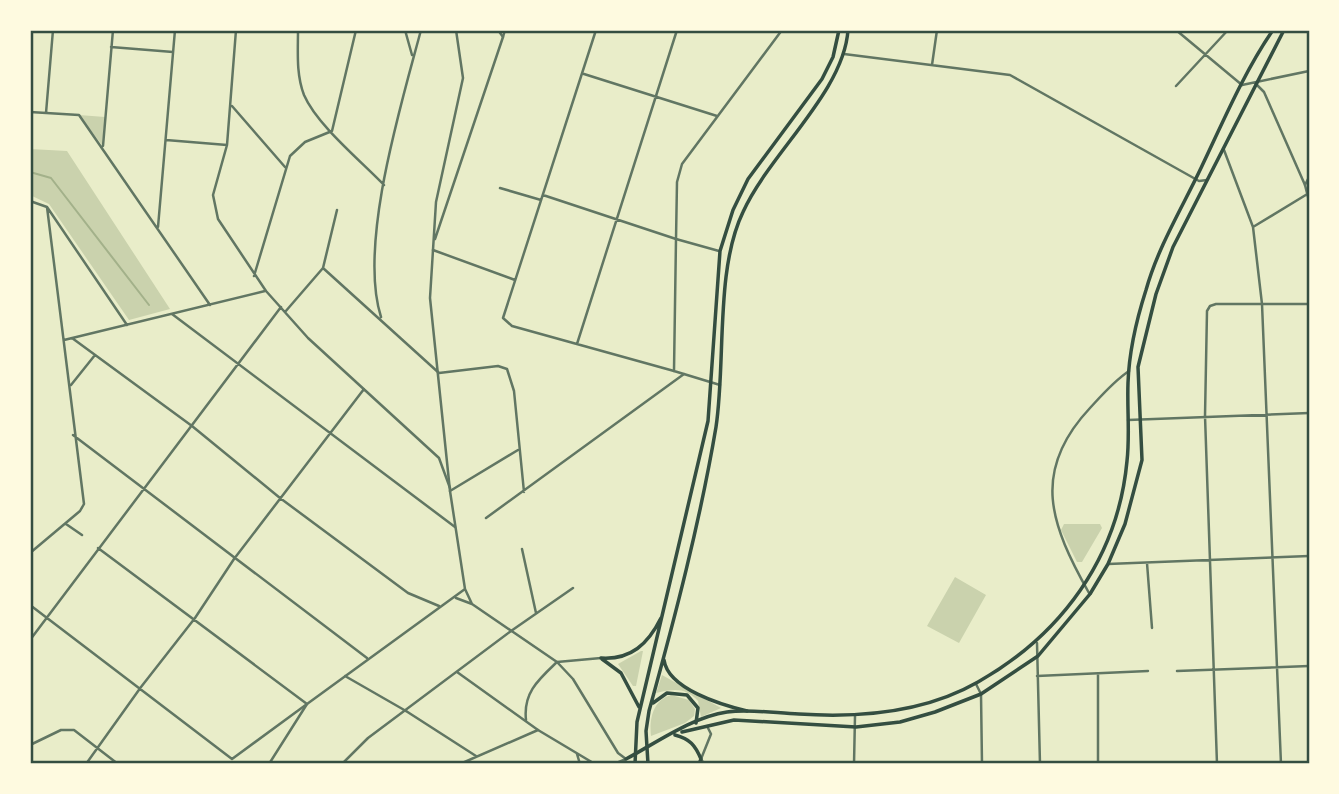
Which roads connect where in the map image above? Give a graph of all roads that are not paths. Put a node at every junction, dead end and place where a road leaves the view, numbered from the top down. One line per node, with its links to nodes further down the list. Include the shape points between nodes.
1 (53, 30): 37 (street)
2 (113, 30): 23 (street)
3 (175, 30): 24 (street)
4 (236, 30): 35 (street)
5 (298, 30): 39 (street, via 303,90)
6 (356, 30): 39 (street)
7 (405, 30): 27 (street)
8 (421, 30): 27 (street)
9 (456, 30): 62 (street, via 463,78 436,202)
10 (498, 30): 22 (street)
11 (505, 30): 22 (street)
12 (596, 30): 30 (street)
13 (677, 30): 34 (street)
14 (782, 30): 38 (street)
15 (838, 30): 64 (main road, via 822,79 748,179)
16 (848, 30): 25 (main road)
17 (937, 30): 28 (street)
18 (1176, 30): 26 (street)
19 (1228, 30): 26 (street)
20 (1273, 30): 32 (main road)
21 (1284, 30): 31 (main road)
22 (503, 37): 62 (street)
23 (111, 47): 24 (street); 42 (street)
24 (173, 51): 40 (street)
25 (844, 54): 28 (street); 87 (main road, via 829,84 741,214 730,252)
26 (1206, 55): 32 (street); 33 (street)
27 (413, 58): 48 (street)
28 (932, 65): 46 (street, via 1010,75)
29 (1309, 71): 31 (street)
30 (584, 74): 34 (street); 52 (street)
31 (1255, 83): 32 (street); 43 (main road); 49 (street, via 1264,92)
32 (1242, 85): 46 (main road)
33 (1176, 86)
34 (657, 98): 38 (street); 58 (street)
35 (232, 105): 41 (street); 44 (street)
36 (30, 113): 37 (street)
37 (46, 113): 42 (street, via 79,115)
38 (717, 116): 61 (street, via 679,172)
39 (331, 131): 44 (street, via 298,147); 48 (street)
40 (166, 140): 41 (street); 59 (street)
41 (228, 145): 66 (street, via 213,195 214,208)
42 (103, 146): 59 (street)
43 (1223, 147): 47 (main road); 60 (street)
44 (285, 167): 66 (street)
45 (1309, 177): 49 (street)
46 (1196, 179): 47 (street); 83 (main road, via 1145,291)
47 (1209, 179): 94 (main road, via 1173,247 1156,293 1138,367)
48 (384, 185): 75 (street, via 373,271 374,296)
49 (1306, 185): 51 (street)
50 (500, 188): 53 (street)
51 (1308, 193): 55 (street); 60 (street)
52 (543, 195): 53 (street); 58 (street)
53 (542, 200): 67 (street)
54 (30, 201): 56 (street)
55 (1309, 201)
56 (47, 207): 76 (street); 78 (street)
57 (337, 210): 65 (street)
58 (617, 220): 61 (street); 79 (street)
59 (158, 227): 71 (street)
60 (1253, 227): 69 (street)
61 (676, 239): 64 (street); 82 (street)
62 (433, 242): 63 (street)
63 (433, 250): 67 (street); 84 (street, via 431,328)
64 (720, 251): 86 (main road)
65 (323, 268): 73 (street); 75 (street)
66 (254, 275): 68 (street)
67 (515, 280): 79 (street, via 503,318 512,326)
68 (266, 291): 71 (street); 72 (street)
69 (1262, 304): 70 (street); 91 (street); 92 (street, via 1210,306)
70 (1309, 304)
71 (211, 305): 74 (street)
72 (281, 307): 73 (street); 81 (street)
73 (285, 312): 89 (street)
74 (172, 314): 76 (street); 81 (street)
75 (382, 320): 84 (street)
76 (127, 325): 77 (street)
77 (72, 338): 78 (street); 80 (street)
78 (64, 340): 88 (street)
79 (577, 344): 82 (street)
80 (95, 355): 88 (street); 95 (street)
81 (238, 364): 95 (street); 96 (street)
82 (674, 371): 85 (street)
83 (1129, 371): 93 (main road); 118 (street, via 1070,429 1052,478 1055,521)
84 (439, 373): 98 (street, via 503,367 514,391); 100 (street)
85 (684, 374): 86 (street); 101 (street)
86 (711, 384): 87 (street); 127 (main road, via 708,421)
87 (720, 385): 137 (main road, via 716,426)
88 (70, 386): 97 (street)
89 (364, 388): 96 (street); 100 (street, via 439,458)
90 (1309, 413): 91 (street)
91 (1267, 414): 92 (street); 113 (street)
92 (1205, 416): 94 (street); 115 (street)
93 (1128, 419): 94 (street); 104 (main road, via 1128,460)
94 (1139, 419): 106 (main road, via 1142,460)
95 (192, 426): 99 (street); 102 (street)
96 (332, 434): 102 (street); 107 (street)
97 (73, 435): 99 (street); 105 (street, via 84,503)
98 (518, 450): 100 (street); 101 (street)
99 (144, 486): 109 (street); 114 (street)
100 (450, 490): 107 (street)
101 (524, 492): 103 (street)
102 (280, 498): 114 (street); 125 (street, via 408,593)
103 (486, 518)
104 (1115, 521): 106 (main road); 118 (main road)
105 (66, 524): 108 (street); 111 (street)
106 (1125, 524): 117 (main road)
107 (456, 527): 120 (street)
108 (82, 536)
109 (98, 548): 128 (street); 129 (street)
110 (522, 549): 126 (street)
111 (30, 553)
112 (1309, 556): 113 (street)
113 (1272, 557): 115 (street); 140 (street)
114 (234, 559): 129 (street); 136 (street)
115 (1208, 560): 116 (street); 141 (street)
116 (1147, 563): 117 (street); 130 (street)
117 (1108, 564): 121 (main road)
118 (1085, 586): 121 (street); 133 (main road)
119 (573, 588): 126 (street)
120 (465, 589): 122 (street); 123 (street)
121 (1090, 594): 134 (main road)
122 (456, 598): 123 (street); 125 (street)
123 (472, 604): 131 (street)
124 (30, 605): 128 (street)
125 (439, 606): 136 (street)
126 (536, 613): 131 (street)
127 (664, 613): 135 (main road, via 643,646 624,656); 152 (main road)
128 (46, 618): 132 (street); 149 (street)
129 (195, 618): 149 (street); 151 (street)
130 (1152, 628)
131 (511, 631): 138 (street); 144 (street)
132 (30, 640)
133 (1037, 643): 134 (street); 148 (main road)
134 (1038, 656): 147 (street); 150 (main road)
135 (600, 658): 138 (street); 152 (main road, via 621,673)
136 (367, 659): 146 (street)
137 (663, 659): 154 (main road); 155 (main road, via 671,678 716,702)
138 (557, 662): 157 (street, via 532,688); 165 (street, via 573,679)
139 (1309, 666): 140 (street)
140 (1276, 667): 141 (street); 185 (street)
141 (1212, 670): 143 (street); 184 (street)
142 (1148, 671): 145 (street)
143 (1177, 671)
144 (457, 672): 153 (street); 157 (street)
145 (1098, 674): 147 (street); 183 (street)
146 (345, 676): 151 (street); 153 (street)
147 (1037, 676): 182 (street)
148 (975, 684): 150 (street); 156 (main road, via 899,710)
149 (141, 687): 151 (street, via 232,759); 164 (street)
150 (981, 694): 160 (main road, via 934,712); 181 (street)
151 (307, 705): 172 (street)
152 (640, 709): 178 (main road)
153 (406, 711): 167 (street); 173 (street)
154 (649, 711): 158 (main road, via 662,695 678,692 696,704); 179 (main road)
155 (747, 711): 156 (main road); 158 (main road, via 726,712)
156 (855, 716): 160 (street)
157 (526, 720): 161 (street)
158 (696, 723): 162 (main road)
159 (706, 725): 160 (main road, via 754,720); 162 (main road); 169 (street, via 710,734)
160 (856, 727): 180 (street)
161 (538, 730): 166 (street); 167 (street)
162 (673, 734): 168 (main road); 169 (main road, via 690,741)
163 (30, 745): 164 (street, via 67,728)
164 (97, 750): 170 (street); 171 (street)
165 (618, 753): 168 (street); 177 (street)
166 (577, 754): 175 (street); 176 (street)
167 (476, 757): 174 (street)
168 (627, 758): 177 (street)
169 (701, 763)
170 (86, 764)
171 (118, 764)
172 (270, 764)
173 (342, 764)
174 (460, 764)
175 (580, 764)
176 (594, 764)
177 (615, 764)
178 (635, 764)
179 (648, 764)
180 (854, 764)
181 (982, 764)
182 (1040, 764)
183 (1098, 764)
184 (1217, 764)
185 (1280, 764)

